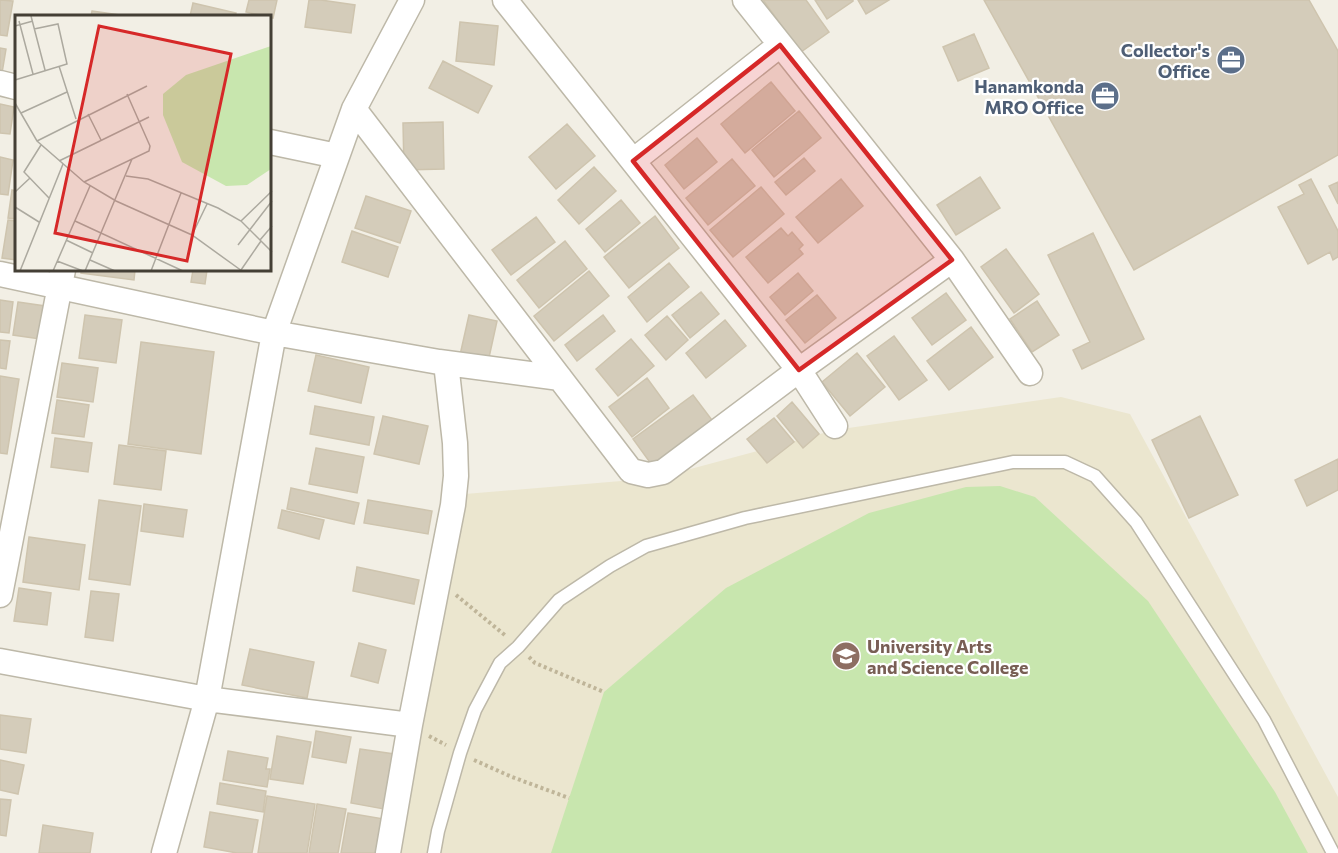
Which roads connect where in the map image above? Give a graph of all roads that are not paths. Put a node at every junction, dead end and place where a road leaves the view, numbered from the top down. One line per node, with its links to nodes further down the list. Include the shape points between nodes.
1 (412, 0): 7 (street)
2 (505, 0): 10 (street)
3 (745, 0): 4 (street)
4 (780, 45): 10 (street); 11 (street)
5 (0, 83): 6 (street)
6 (15, 87)
7 (354, 109): 9 (street); 18 (street)
8 (272, 142): 9 (street)
9 (337, 156): 14 (street)
10 (633, 161): 16 (street)
11 (952, 260): 16 (street); 17 (street)
12 (0, 274): 13 (street)
13 (61, 278): 14 (street); 20 (street)
14 (274, 333): 15 (street); 22 (street)
15 (446, 363): 18 (street); 23 (street, via 456,476)
16 (799, 370): 18 (street, via 663,472 648,475 631,471); 19 (street)
17 (1030, 374)
18 (560, 378)
19 (835, 426)
20 (0, 595)
21 (0, 661): 22 (street)
22 (207, 699): 23 (street); 24 (street)
23 (410, 725): 25 (street)
24 (167, 852)
25 (388, 853)
26 (434, 853): 27 (lane, via 475,710 500,663 559,600 646,546 745,518 1013,462 1065,462 1095,476 1136,522 1264,720)
27 (1333, 853)

